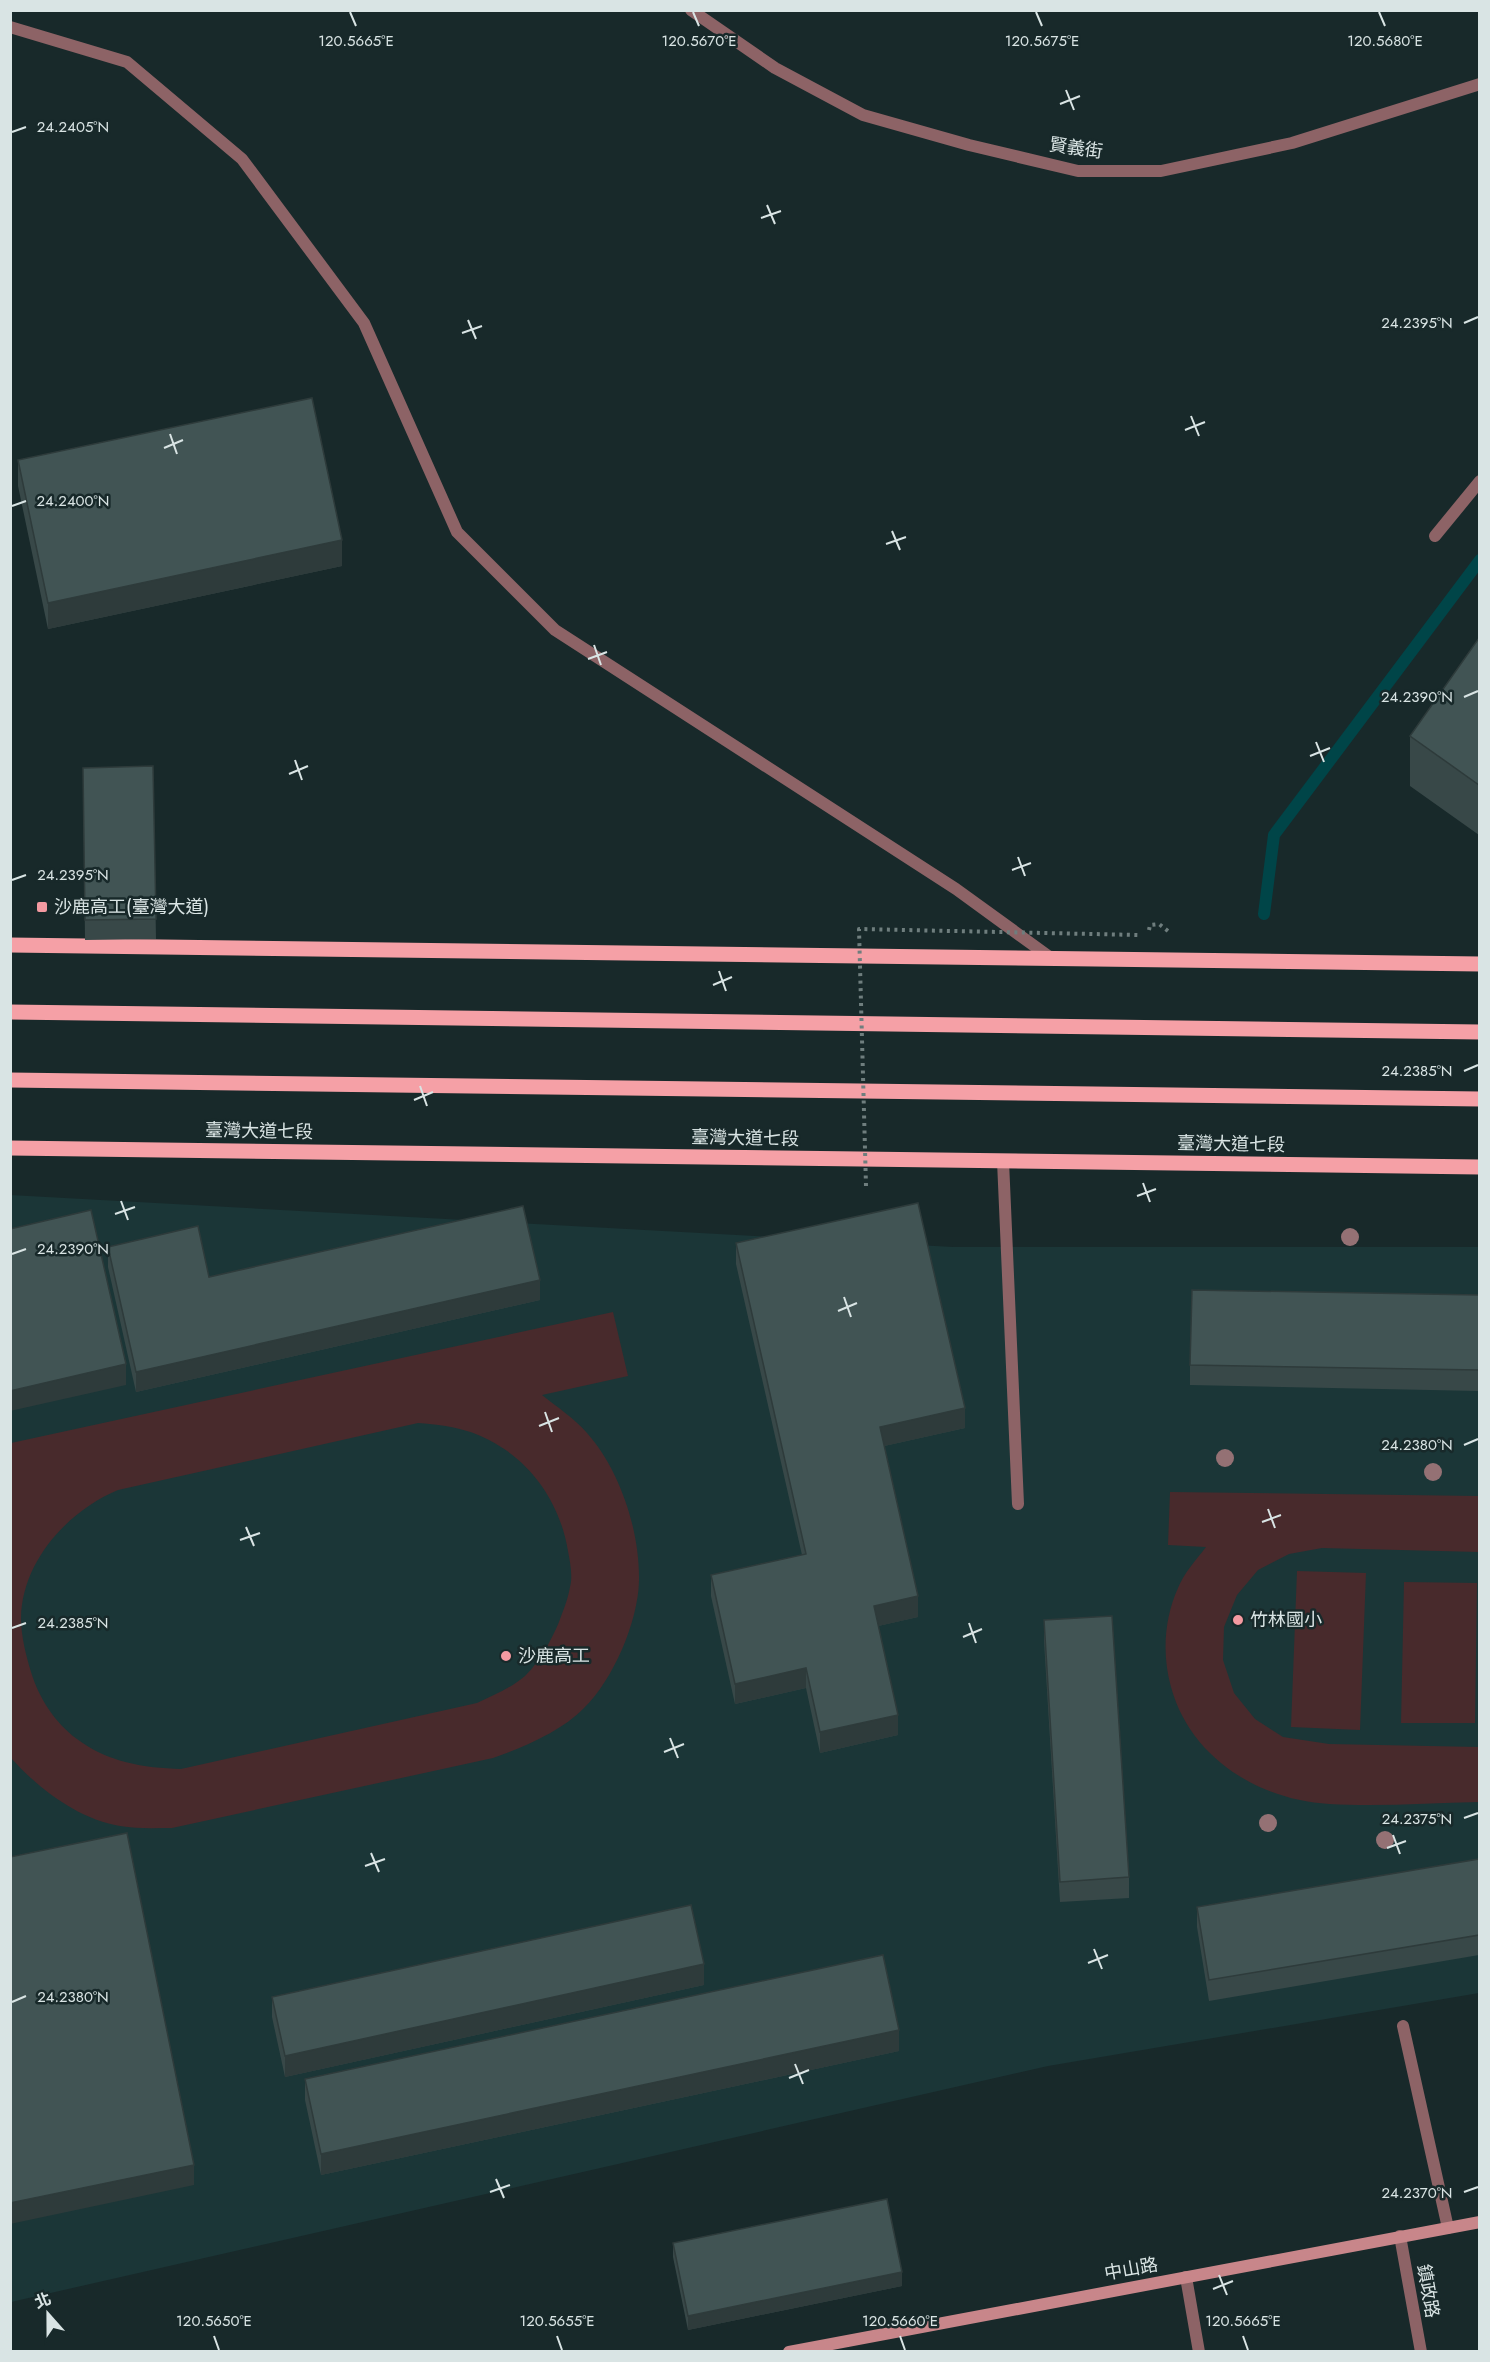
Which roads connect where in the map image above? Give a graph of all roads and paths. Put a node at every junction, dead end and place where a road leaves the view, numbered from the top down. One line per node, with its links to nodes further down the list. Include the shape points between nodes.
1 (691, 10): 3 (street, 賢義街, via 775,68 863,115 969,146 1078,171 1161,171 1281,146)
2 (10, 27): 8 (street, via 127,62 242,159 364,323 457,532 555,630 956,889)
3 (1479, 84)
4 (1479, 481): 5 (street)
5 (1435, 536)
6 (1138, 935): 17 (path, bridge, via 859,929)
7 (10, 945): 8 (main road)
8 (1051, 958): 9 (main road)
9 (1479, 964)
10 (10, 1012): 11 (main road)
11 (1479, 1032)
12 (10, 1080): 13 (main road)
13 (1479, 1099)
14 (10, 1148): 15 (main road, 臺灣大道七段)
15 (1003, 1161): 16 (main road, 臺灣大道七段); 18 (street)
16 (1479, 1167)
17 (866, 1186)
18 (1018, 1504)
19 (1403, 2026): 21 (street)
20 (1479, 2222): 21 (street, 中山路)
21 (1448, 2228): 22 (street, 中山路)
22 (1400, 2236): 23 (street, 中山路); 26 (street, 鎮政路)
23 (1186, 2277): 24 (street, 中山路); 25 (street)
24 (789, 2352)
25 (1199, 2352)
26 (1421, 2352)

